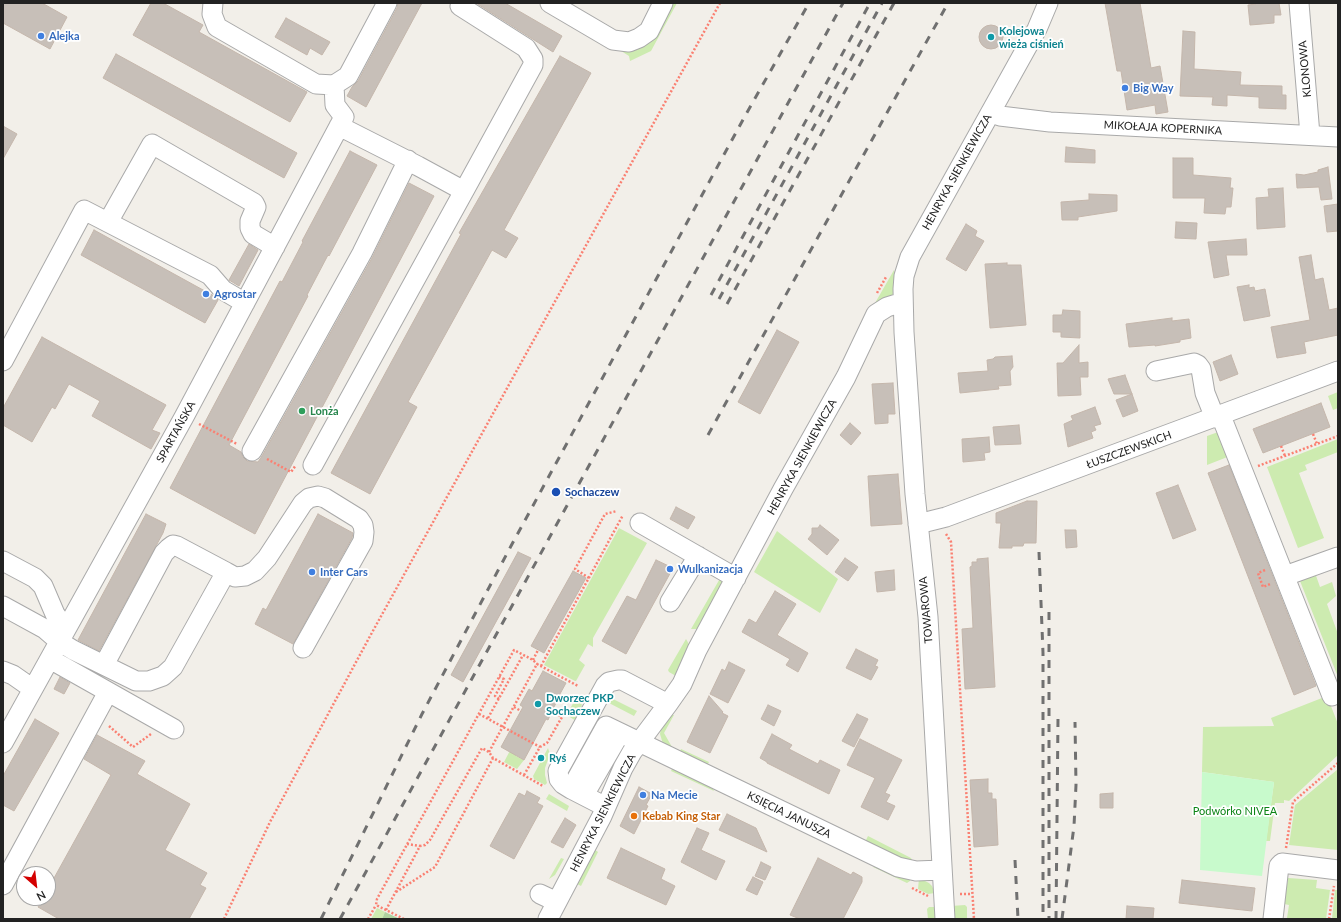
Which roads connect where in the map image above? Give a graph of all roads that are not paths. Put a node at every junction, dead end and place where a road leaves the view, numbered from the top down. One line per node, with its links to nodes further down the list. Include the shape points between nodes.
1 (214, 3): 8 (street, via 212,14 217,27 316,84)
2 (387, 3): 8 (street, via 348,76)
3 (550, 3): 4 (street, via 613,40 629,42 649,31)
4 (663, 3)
5 (1048, 3): 9 (street, HENRYKA SIENKIEWICZA, via 1037,29)
6 (1300, 3): 11 (street, KLONOWA)
7 (460, 6): 14 (street, via 526,48 533,59 533,65)
8 (334, 85): 10 (street, via 335,105)
9 (990, 113): 11 (street, MIKOŁAJA KOPERNIKA, via 1050,122); 17 (street, HENRYKA SIENKIEWICZA, via 910,257 904,276)
10 (342, 122): 13 (street); 16 (street, SPARTAŃSKA)
11 (1310, 135): 12 (street, MIKOŁAJA KOPERNIKA)
12 (1338, 137)
13 (408, 160): 14 (street); 23 (street, via 362,253)
14 (464, 191): 24 (street)
15 (108, 222): 16 (street, via 152,144 254,203 256,207 250,228 253,234); 18 (street, via 210,275 223,290); 19 (street, via 84,210)
16 (275, 247): 18 (street, SPARTAŃSKA)
17 (904, 302): 26 (street, TOWAROWA); 32 (street, HENRYKA SIENKIEWICZA, via 886,307 876,314 846,377)
18 (245, 303): 35 (street, SPARTAŃSKA)
19 (3, 361)
20 (1156, 371): 22 (street, via 1194,363 1198,365 1205,393)
21 (1338, 371): 22 (street, ŁUSZCZEWSKICH)
22 (1218, 417): 26 (street, ŁUSZCZEWSKICH, via 946,517); 31 (street)
23 (252, 451)
24 (313, 465)
25 (640, 523): 27 (street)
26 (918, 524): 51 (street, TOWAROWA, via 928,617)
27 (698, 556): 32 (street); 33 (street)
28 (1338, 556): 31 (street)
29 (3, 561): 35 (street, via 35,578 43,586)
30 (226, 572): 36 (street, via 235,577 245,576 254,571 267,558 303,503 309,498 325,498 359,519 363,524 363,541); 38 (street, via 184,649 173,667 163,676 149,682 136,681); 38 (street, via 177,546 169,548)
31 (1285, 576): 42 (street)
32 (736, 578): 43 (street, HENRYKA SIENKIEWICZA, via 697,650 682,684)
33 (670, 602)
34 (3, 606): 35 (street, via 45,629)
35 (63, 635): 37 (street, SPARTAŃSKA); 38 (street, via 73,650)
36 (303, 648)
37 (50, 659): 40 (street, SPARTAŃSKA); 41 (street)
38 (104, 665)
39 (3, 670): 40 (street)
40 (33, 689): 48 (street, SPARTAŃSKA)
41 (108, 692): 45 (street); 53 (street)
42 (1332, 696)
43 (668, 704): 44 (street, via 628,682 618,680 605,686); 47 (street, HENRYKA SIENKIEWICZA)
44 (588, 716): 46 (street, KSIĘCIA JANUSZA); 49 (street, via 558,771 559,780)
45 (169, 726)
46 (613, 729): 47 (street, KSIĘCIA JANUSZA); 49 (street)
47 (640, 742): 50 (street, HENRYKA SIENKIEWICZA, via 623,768); 51 (street, KSIĘCIA JANUSZA, via 898,867 916,871)
48 (3, 743)
49 (577, 792): 50 (street)
50 (606, 807): 54 (street, HENRYKA SIENKIEWICZA, via 549,898)
51 (942, 870): 55 (street, TOWAROWA)
52 (1337, 870): 56 (street, via 1282,863 1279,866)
53 (3, 885)
54 (548, 919)
55 (945, 919)
56 (1273, 919)

